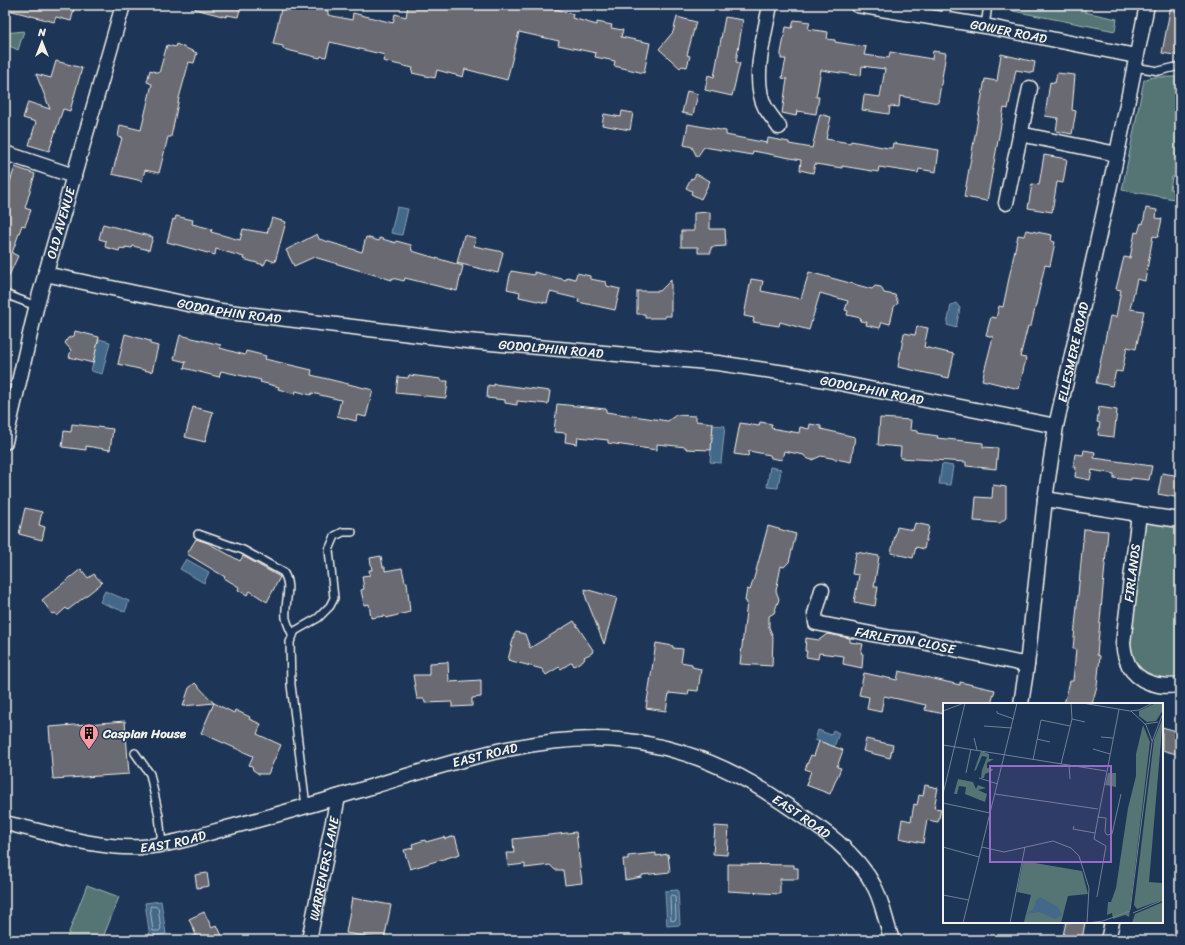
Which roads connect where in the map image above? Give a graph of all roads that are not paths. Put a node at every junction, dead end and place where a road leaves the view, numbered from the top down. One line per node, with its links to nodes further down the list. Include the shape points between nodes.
1 (123, 5): 16 (street, OLD AVENUE)
2 (770, 5): 12 (street, via 760,66 760,90 765,107)
3 (857, 5): 7 (street, GOWER ROAD)
4 (947, 5): 7 (lane)
5 (988, 5): 8 (lane)
6 (1147, 5): 9 (street, ELLESMERE ROAD)
7 (945, 19): 8 (street, GOWER ROAD)
8 (985, 26): 9 (street, GOWER ROAD)
9 (1135, 61): 10 (lane, via 1159,71); 15 (street, ELLESMERE ROAD)
10 (1180, 66)
11 (1030, 88): 13 (street)
12 (779, 127)
13 (1020, 134): 15 (street); 17 (street)
14 (5, 152): 16 (street)
15 (1117, 154): 21 (street, ELLESMERE ROAD)
16 (74, 176): 18 (street, OLD AVENUE)
17 (1006, 203)
18 (45, 274): 20 (street, OLD AVENUE); 21 (street, GODOLPHIN ROAD, via 221,311 468,341 718,362 799,375)
19 (5, 294): 20 (lane)
20 (36, 306): 22 (street, OLD AVENUE)
21 (1056, 426): 23 (street, ELLESMERE ROAD)
22 (5, 442)
23 (1045, 499): 24 (street); 30 (street, ELLESMERE ROAD)
24 (1139, 514): 25 (street); 31 (street, FIRLANDS, via 1123,643 1124,654 1135,675 1146,682 1164,686)
25 (1180, 520)
26 (352, 532): 29 (lane, via 343,532 335,536 329,550 334,598 330,606 318,618 295,631)
27 (198, 534): 29 (lane, via 244,550 283,572 289,587 286,619)
28 (822, 590): 30 (street, FARLETON CLOSE, via 815,614 816,624 914,640)
29 (293, 636): 35 (lane, via 290,642 291,685)
30 (1027, 665): 32 (street, ELLESMERE ROAD)
31 (1180, 684)
32 (1021, 703)
33 (135, 753): 37 (lane, via 150,774)
34 (338, 798): 35 (street, EAST ROAD); 39 (street, WARRENERS LANE); 40 (street, EAST ROAD, via 442,765 535,744 619,740 655,745 719,765 756,785 851,853 875,888)
35 (306, 806): 37 (street, EAST ROAD)
36 (5, 823): 37 (street, EAST ROAD, via 102,845 142,847)
37 (162, 844)
38 (1112, 923): 41 (street)
39 (309, 940)
40 (892, 940)
41 (1108, 940)

